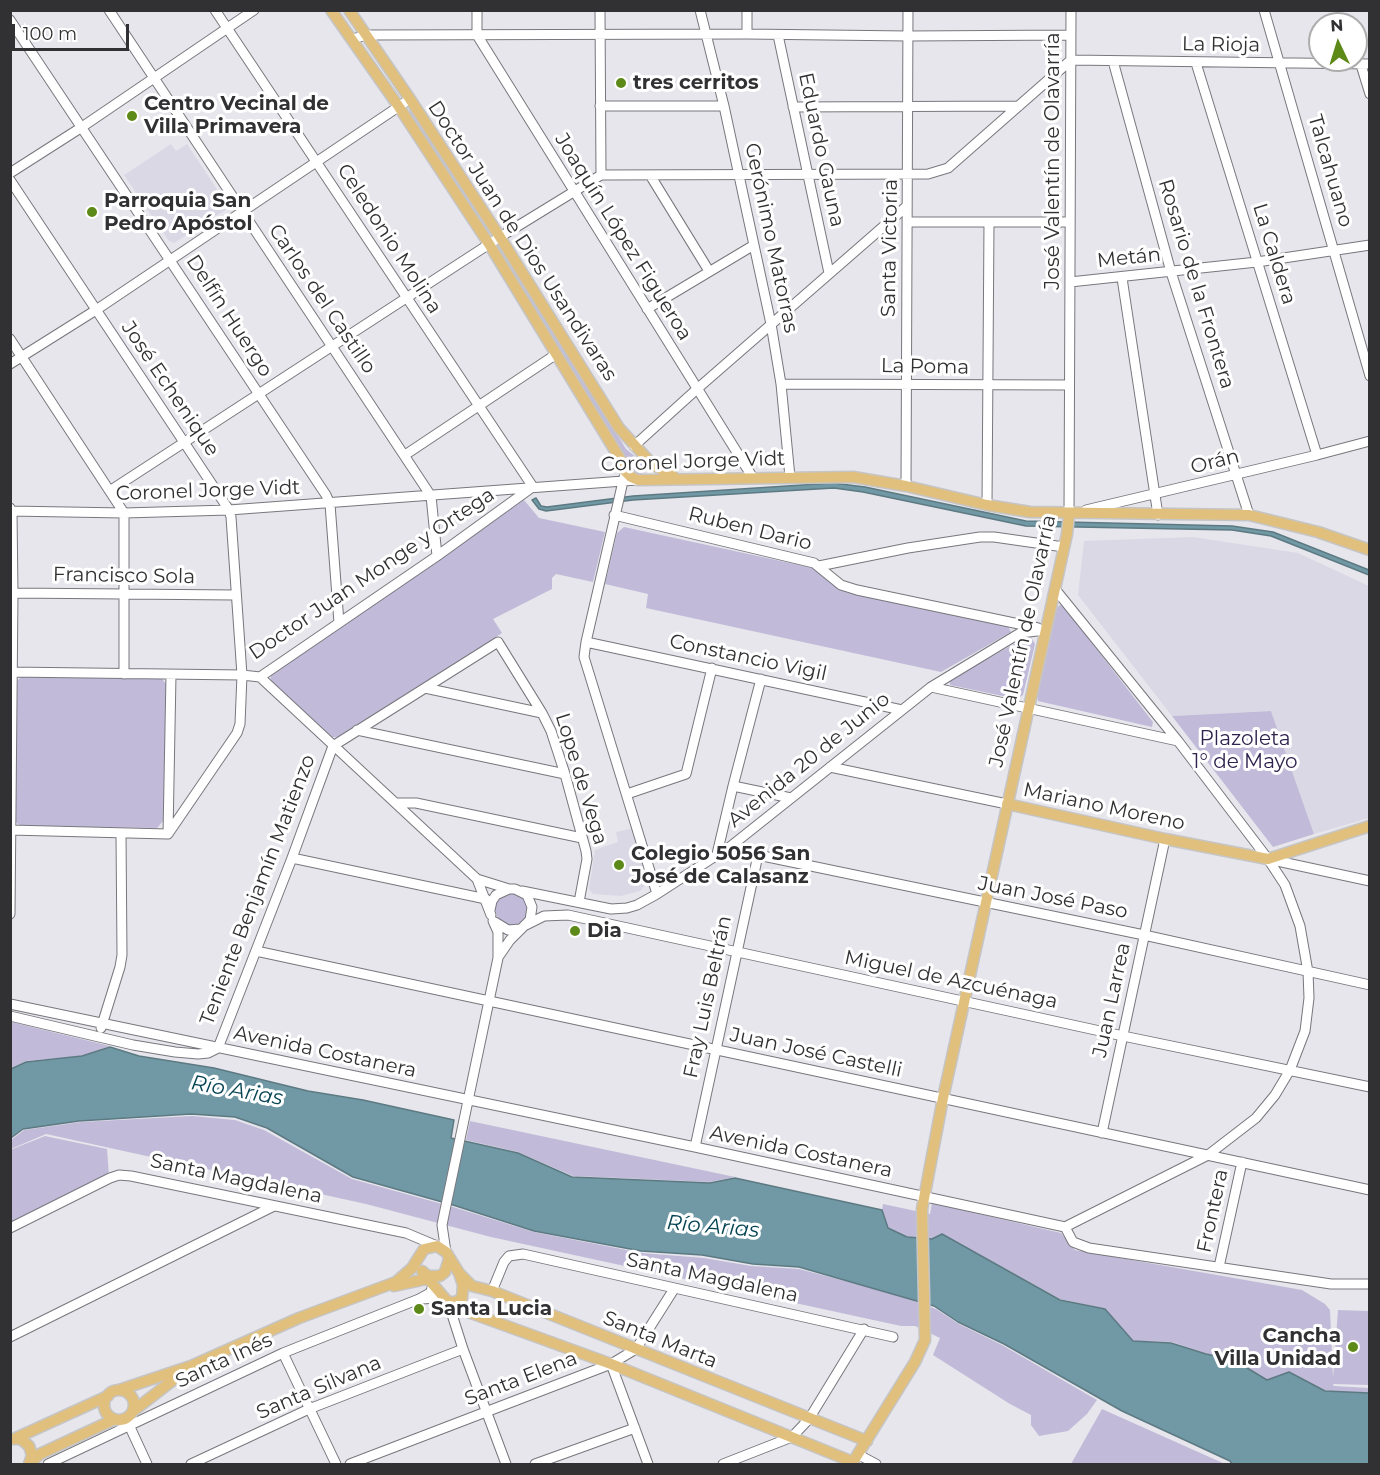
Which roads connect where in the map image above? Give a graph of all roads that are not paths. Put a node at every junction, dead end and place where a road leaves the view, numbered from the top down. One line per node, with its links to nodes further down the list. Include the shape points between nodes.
1 (17, 10): 14 (street)
2 (109, 10): 31 (street, Carlos del Castillo)
3 (215, 10): 15 (street, Celedonio Molina)
4 (254, 10): 15 (street)
5 (331, 10): 24 (main road, Doctor Juan de Dios Usandivaras)
6 (349, 10): 18 (main road, Doctor Juan de Dios Usandivaras)
7 (477, 10): 19 (street)
8 (600, 10): 16 (street)
9 (700, 10): 20 (street, Gerónimo Matorras)
10 (747, 10): 17 (street)
11 (908, 10): 23 (street, Santa Victoria)
12 (1071, 10): 22 (street, José Valentín de Olavarría)
13 (1264, 10): 28 (street, Talcahuano)
14 (10, 18): 40 (street, Delfín Huergo)
15 (226, 28): 31 (street); 41 (street, Celedonio Molina)
16 (600, 34): 19 (street); 20 (street); 34 (street)
17 (747, 34): 20 (street); 21 (street)
18 (367, 35): 19 (street); 24 (street); 33 (main road, Doctor Juan de Dios Usandivaras)
19 (477, 35): 49 (street, Joaquín López Figueroa)
20 (706, 35): 35 (street, Gerónimo Matorras)
21 (778, 35): 23 (street); 38 (street, Eduardo Gauna)
22 (1071, 35): 23 (street); 25 (street, José Valentín de Olavarría)
23 (908, 36): 39 (street, Santa Victoria)
24 (352, 39): 37 (main road, Doctor Juan de Dios Usandivaras)
25 (1071, 60): 26 (street, La Rioja); 36 (street); 54 (street, José Valentín de Olavarría)
26 (1113, 61): 27 (street, La Rioja); 63 (street, Rosario de la Frontera)
27 (1196, 63): 28 (street, La Rioja); 61 (street, La Caldera)
28 (1280, 64): 29 (street, La Rioja); 59 (street, Talcahuano)
29 (1308, 64)
30 (1366, 72): 32 (street)
31 (153, 78): 40 (street); 51 (street, Carlos del Castillo)
32 (1370, 94)
33 (410, 99): 37 (street); 55 (main road, Doctor Juan de Dios Usandivaras)
34 (600, 106): 35 (street); 43 (street)
35 (724, 106): 45 (street, Gerónimo Matorras)
36 (1019, 106): 39 (street); 47 (street, via 948,168)
37 (399, 107): 41 (street); 56 (main road, Doctor Juan de Dios Usandivaras)
38 (794, 107): 39 (street); 46 (street, Eduardo Gauna)
39 (909, 108): 47 (street, Santa Victoria)
40 (82, 127): 42 (street); 60 (street, Delfín Huergo)
41 (316, 161): 51 (street); 67 (street, Celedonio Molina)
42 (10, 173)
43 (601, 175): 44 (street); 49 (street)
44 (650, 175): 45 (street); 62 (street)
45 (738, 175): 46 (street); 57 (street, Gerónimo Matorras)
46 (807, 175): 47 (street); 64 (street, Eduardo Gauna)
47 (909, 176): 50 (street, Santa Victoria)
48 (10, 180): 69 (street, José Echenique)
49 (574, 191): 55 (street); 68 (street, Joaquín López Figueroa)
50 (907, 206): 52 (street, Santa Victoria); 64 (street)
51 (243, 211): 60 (street); 72 (street, Carlos del Castillo)
52 (908, 222): 53 (street); 78 (street, Santa Victoria)
53 (989, 222): 54 (street); 80 (street)
54 (1070, 222): 66 (street, José Valentín de Olavarría)
55 (500, 237): 56 (street); 86 (main road, Doctor Juan de Dios Usandivaras)
56 (489, 244): 67 (street); 73 (main road, Doctor Juan de Dios Usandivaras)
57 (754, 245): 62 (street); 70 (street, Gerónimo Matorras)
58 (1370, 245): 59 (street, Metán)
59 (1334, 250): 61 (street, Metán); 76 (street, Talcahuano)
60 (170, 260): 69 (street); 82 (street, Delfín Huergo)
61 (1257, 262): 63 (street, Metán); 88 (street, La Caldera)
62 (709, 271): 68 (street)
63 (1171, 272): 65 (street, Metán); 91 (street, Rosario de la Frontera)
64 (829, 273): 70 (street)
65 (1122, 278): 66 (street, Metán); 100 (street)
66 (1070, 282): 79 (street, José Valentín de Olavarría)
67 (406, 298): 72 (street); 83 (street, Celedonio Molina)
68 (648, 309): 81 (street, Joaquín López Figueroa)
69 (96, 310): 74 (street); 85 (street, José Echenique)
70 (771, 324): 77 (street, Gerónimo Matorras); 81 (street)
71 (10, 339): 74 (street)
72 (332, 347): 82 (street); 87 (street, Carlos del Castillo)
73 (555, 355): 83 (street); 90 (main road, Doctor Juan de Dios Usandivaras)
74 (22, 357): 75 (street); 99 (street)
75 (10, 364)
76 (1370, 376)
77 (782, 384): 78 (street, La Poma); 92 (street, Gerónimo Matorras)
78 (907, 384): 80 (street, La Poma); 97 (street, Santa Victoria)
79 (1069, 385): 80 (street, La Poma); 110 (street, José Valentín de Olavarría)
80 (988, 386): 103 (street)
81 (697, 389): 86 (street); 94 (street, Joaquín López Figueroa)
82 (258, 394): 85 (street); 102 (street, Delfín Huergo)
83 (478, 406): 87 (street); 98 (street, Celedonio Molina)
84 (1370, 441): 88 (street, Orán)
85 (184, 443): 99 (street); 105 (street, José Echenique)
86 (634, 446): 89 (main road, Doctor Juan de Dios Usandivaras); 90 (main road)
87 (405, 454): 101 (street, Carlos del Castillo)
88 (1317, 456): 91 (street, Orán)
89 (650, 462): 93 (main road, Doctor Juan de Dios Usandivaras); 95 (main road, via 649,474)
90 (623, 466): 95 (main road); 96 (street)
91 (1237, 475): 100 (street, Orán); 108 (street, Rosario de la Frontera)
92 (790, 477): 94 (main road, Coronel Jorge Vidt); 97 (main road, Coronel Jorge Vidt, via 853,477)
93 (677, 478): 94 (main road, Coronel Jorge Vidt); 95 (main road, Coronel Jorge Vidt)
94 (753, 478)
95 (640, 480): 96 (street, Coronel Jorge Vidt)
96 (623, 481): 98 (street, Coronel Jorge Vidt); 109 (street)
97 (906, 486): 103 (main road, Coronel Jorge Vidt)
98 (533, 487): 101 (street, Coronel Jorge Vidt); 113 (street, Doctor Juan Monge y Ortega)
99 (111, 490): 106 (street)
100 (1154, 495): 107 (street); 110 (street, Orán)
101 (431, 496): 102 (street, Coronel Jorge Vidt); 113 (street, Carlos del Castillo)
102 (330, 504): 105 (street, Coronel Jorge Vidt); 119 (street, Delfín Huergo)
103 (987, 505): 110 (main road, Coronel Jorge Vidt)
104 (11, 510): 106 (street, Coronel Jorge Vidt); 116 (street)
105 (229, 510): 106 (street, Coronel Jorge Vidt); 118 (street, José Echenique)
106 (124, 513): 117 (street)
107 (1158, 514): 108 (main road, Coronel Jorge Vidt); 110 (main road, Coronel Jorge Vidt)
108 (1249, 515): 112 (main road, Coronel Jorge Vidt)
109 (614, 516): 114 (street, Ruben Dario); 121 (street)
110 (1069, 517): 111 (main road, José Valentín de Olavarría)
111 (1064, 547): 114 (street, via 980,537); 115 (main road, José Valentín de Olavarría)
112 (1370, 549)
113 (437, 556): 119 (street, Doctor Juan Monge y Ortega)
114 (819, 566): 120 (street, Ruben Dario, via 842,585 857,590)
115 (1055, 589): 120 (main road, José Valentín de Olavarría); 135 (street)
116 (13, 593): 117 (street, Francisco Sola); 123 (street)
117 (124, 594): 118 (street, Francisco Sola); 124 (street)
118 (235, 595): 126 (street, José Echenique)
119 (339, 623): 127 (street, Doctor Juan Monge y Ortega)
120 (1046, 630): 129 (street, Avenida 20 de Junio, via 1020,633); 131 (main road, José Valentín de Olavarría)
121 (586, 642): 122 (street, Constancio Vigil); 140 (street, via 584,657)
122 (712, 668): 128 (street, Constancio Vigil); 140 (street, via 686,774)
123 (11, 672): 124 (street, Doctor Juan Monge y Ortega); 145 (street)
124 (124, 674): 125 (street, Doctor Juan Monge y Ortega)
125 (171, 675): 126 (street, Doctor Juan Monge y Ortega); 147 (street)
126 (242, 675): 127 (street, Doctor Juan Monge y Ortega); 147 (street, José Echenique, via 237,733)
127 (260, 677): 136 (street)
128 (761, 679): 132 (street, Constancio Vigil); 139 (street)
129 (932, 687): 131 (street); 132 (street, Avenida 20 de Junio)
130 (425, 688): 133 (street); 133 (street, Lope de Vega, via 498,642); 134 (street)
131 (1028, 708): 135 (street); 143 (main road, José Valentín de Olavarría)
132 (902, 710): 137 (street, Avenida 20 de Junio)
133 (542, 713): 138 (street, Lope de Vega)
134 (357, 730): 136 (street); 138 (street)
135 (1178, 741): 154 (street)
136 (333, 746): 142 (street); 153 (street, Teniente Benjamín Matienzo)
137 (831, 767): 141 (street, Avenida 20 de Junio); 143 (street, Mariano Moreno)
138 (565, 774): 148 (street, Lope de Vega)
139 (733, 786): 141 (street); 151 (street)
140 (627, 794): 159 (street)
141 (791, 798): 150 (street, Avenida 20 de Junio)
142 (396, 803): 148 (street, via 416,803); 155 (street)
143 (1007, 804): 149 (main road, Mariano Moreno); 162 (main road, José Valentín de Olavarría)
144 (1370, 826): 154 (main road)
145 (11, 830): 146 (street); 163 (street)
146 (121, 834): 147 (street); 176 (street, via 122,956)
147 (168, 834)
148 (582, 838): 161 (street, Lope de Vega, via 587,859)
149 (1165, 839): 154 (main road, Mariano Moreno); 166 (street, Juan Larrea)
150 (731, 846): 151 (street, Avenida 20 de Junio); 152 (street, Juan José Paso)
151 (717, 854): 159 (street, Avenida 20 de Junio)
152 (758, 855): 162 (street, Juan José Paso); 168 (street, Fray Luis Beltrán)
153 (292, 858): 160 (street); 167 (street, Teniente Benjamín Matienzo)
154 (1268, 859): 156 (street, Mariano Moreno); 170 (street, via 1296,910)
155 (477, 879): 157 (street); 160 (street)
156 (1370, 881)
157 (509, 889): 158 (street); 164 (street, via 492,901)
158 (522, 891): 161 (street, Avenida 20 de Junio); 165 (street, via 532,907 530,920)
159 (657, 894): 161 (street, Avenida 20 de Junio, via 619,910)
160 (486, 899): 164 (street)
161 (579, 903)
162 (985, 903): 166 (street, Juan José Paso); 173 (main road, José Valentín de Olavarría)
163 (10, 914)
164 (492, 918): 165 (street, via 508,930); 169 (street, via 498,932)
165 (523, 927): 168 (street, Miguel de Azcuénaga, via 543,916 568,915); 169 (street)
166 (1144, 935): 170 (street, Juan José Paso); 178 (street, Juan Larrea)
167 (256, 951): 172 (street, Juan José Castelli); 179 (street, Teniente Benjamín Matienzo)
168 (736, 951): 173 (street, Miguel de Azcuénaga); 180 (street, Fray Luis Beltrán)
169 (498, 958): 172 (street)
170 (1308, 972): 171 (street, Juan José Paso); 181 (street, via 1305,1031)
171 (1370, 985)
172 (490, 1001): 180 (street, Juan José Castelli); 184 (street)
173 (964, 1001): 178 (street, Miguel de Azcuénaga); 183 (main road, José Valentín de Olavarría)
174 (10, 1004): 176 (street, Avenida Costanera)
175 (10, 1016): 177 (street, Avenida Costanera)
176 (103, 1023): 177 (street); 179 (street, Avenida Costanera)
177 (98, 1036): 179 (street, Avenida Costanera, via 175,1052 198,1054)
178 (1123, 1036): 181 (street, Miguel de Azcuénaga); 185 (street, Juan Larrea)
179 (218, 1048): 184 (street, Avenida Costanera)
180 (714, 1050): 183 (street, Juan José Castelli); 186 (street, Fray Luis Beltrán)
181 (1290, 1070): 182 (street, Miguel de Azcuénaga); 187 (street, via 1256,1118)
182 (1370, 1087)
183 (943, 1098): 185 (street, Juan José Castelli); 190 (main road, José Valentín de Olavarría)
184 (468, 1101): 186 (street, Avenida Costanera); 192 (street)
185 (1102, 1133): 187 (street, Juan José Castelli)
186 (695, 1147): 190 (street, Avenida Costanera)
187 (1208, 1155): 188 (street, Juan José Castelli); 193 (street)
188 (1242, 1162): 189 (street, Juan José Castelli); 197 (street, Frontera)
189 (1370, 1190)
190 (925, 1197): 193 (street, Avenida Costanera); 224 (main road, José Valentín de Olavarría, via 925,1340)
191 (274, 1206): 194 (street, Santa Magdalena, via 119,1175); 195 (street, Santa Magdalena, via 406,1233); 208 (street)
192 (443, 1220): 195 (street); 195 (street, via 435,1237)
193 (1065, 1227): 197 (street, via 1072,1242 1089,1248)
194 (10, 1228)
195 (437, 1250): 196 (main road); 198 (main road, Santa Marta); 199 (main road, via 445,1272)
196 (418, 1260): 199 (main road); 201 (main road, via 405,1275)
197 (1220, 1267): 200 (street, via 1331,1284)
198 (459, 1273): 203 (main road, Santa Marta, via 471,1286); 205 (main road, via 462,1298)
199 (429, 1279): 201 (main road); 204 (street, Santa Inés, via 430,1293); 205 (main road)
200 (1370, 1284)
201 (385, 1288): 214 (main road, via 299,1318)
202 (674, 1289): 203 (street, Santa Magdalena, via 523,1254 509,1256); 207 (street, Santa Magdalena); 210 (street, Santa Elena)
203 (486, 1291): 206 (main road, via 469,1297); 210 (main road, Santa Marta)
204 (419, 1299): 205 (street, Santa Inés); 212 (street, Santa Inés)
205 (447, 1302): 206 (main road, Santa Marta); 211 (street)
206 (468, 1312): 213 (main road, Santa Marta)
207 (864, 1329): 209 (street, Santa Magdalena); 220 (street)
208 (10, 1337)
209 (893, 1337)
210 (636, 1349): 213 (street, Santa Elena); 220 (main road, Santa Marta)
211 (463, 1350): 217 (street, Santa Silvana); 218 (street)
212 (283, 1353): 217 (street); 219 (street, Santa Inés)
213 (611, 1365): 218 (street, Santa Elena); 221 (street); 222 (main road, Santa Marta)
214 (190, 1366): 215 (main road); 219 (main road)
215 (119, 1390): 216 (main road); 219 (main road, via 132,1397 134,1407)
216 (108, 1396): 219 (main road, via 107,1414); 223 (main road)
217 (309, 1409): 229 (street, Santa Silvana); 230 (street)
218 (486, 1412): 231 (street, Santa Elena); 232 (street)
219 (125, 1419): 226 (main road, via 40,1454); 227 (street, Santa Inés); 228 (street)
220 (809, 1419): 222 (street); 224 (main road, Santa Marta)
221 (635, 1428): 233 (street); 234 (street)
222 (792, 1437): 225 (main road, Santa Marta); 235 (street)
223 (13, 1439): 226 (main road, via 26,1442 32,1455)
224 (867, 1441): 225 (main road, José Valentín de Olavarría)
225 (854, 1460): 236 (street, Santa Marta)
226 (29, 1464)
227 (48, 1464)
228 (147, 1464)
229 (191, 1464)
230 (336, 1464)
231 (350, 1464)
232 (506, 1464)
233 (535, 1464)
234 (648, 1464)
235 (723, 1464)
236 (876, 1464)

